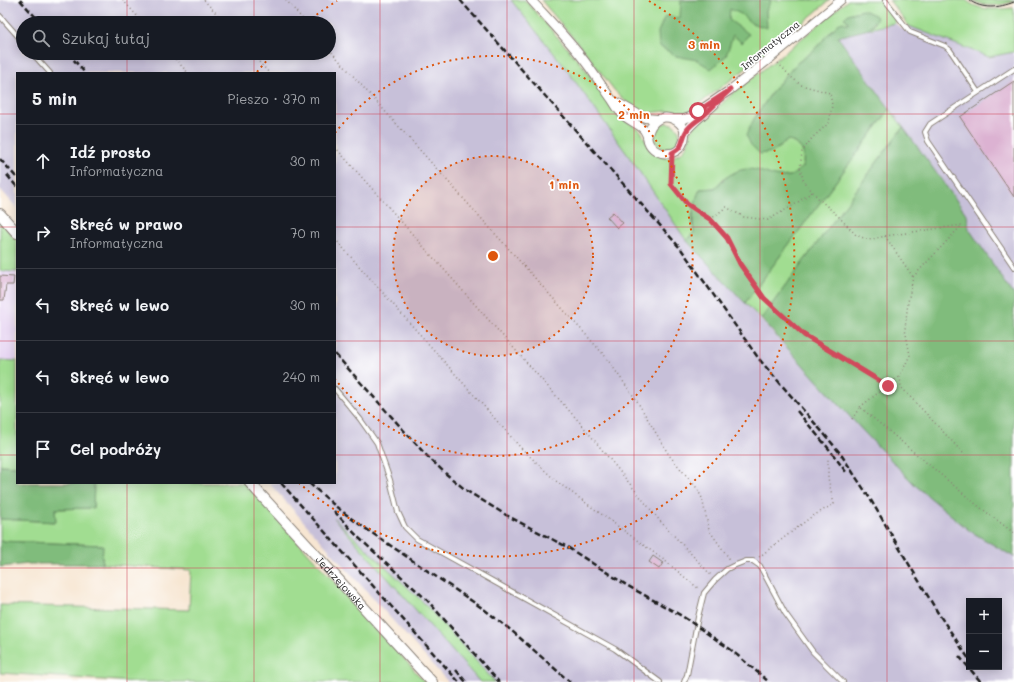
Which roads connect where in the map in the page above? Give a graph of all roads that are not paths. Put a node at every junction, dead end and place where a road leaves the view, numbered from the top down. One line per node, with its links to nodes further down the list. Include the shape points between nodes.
1 (531, 0): 11 (street, Informatyczna, via 577,52)
2 (841, 0): 9 (street, Informatyczna)
3 (885, 0): 10 (lane, via 910,32 950,50)
4 (0, 16): 5 (lane)
5 (16, 34)
6 (38, 60): 8 (lane)
7 (1014, 69): 10 (lane)
8 (49, 72)
9 (730, 90): 12 (street, Informatyczna, via 690,117); 14 (street, Informatyczna)
10 (978, 92): 18 (lane, via 930,124 925,132 928,141)
11 (611, 98): 13 (street, Informatyczna, via 645,118); 15 (street, Informatyczna, via 622,114)
12 (675, 119): 13 (street, Informatyczna, via 663,117); 14 (street)
13 (657, 120): 15 (street, via 649,128)
14 (684, 134): 15 (street, Informatyczna, via 681,146 666,154 654,150 648,141)
15 (648, 135)
16 (0, 214): 17 (street)
17 (16, 232)
18 (1014, 267)
19 (336, 390): 22 (lane, via 376,443 384,461 398,512 405,528 417,539 615,649)
20 (251, 484): 21 (street, Jędrzejowska)
21 (432, 682)
22 (660, 682)
23 (684, 682): 24 (lane, via 704,593 727,569 746,561 753,561 760,566 785,613 813,652)
24 (842, 682)

